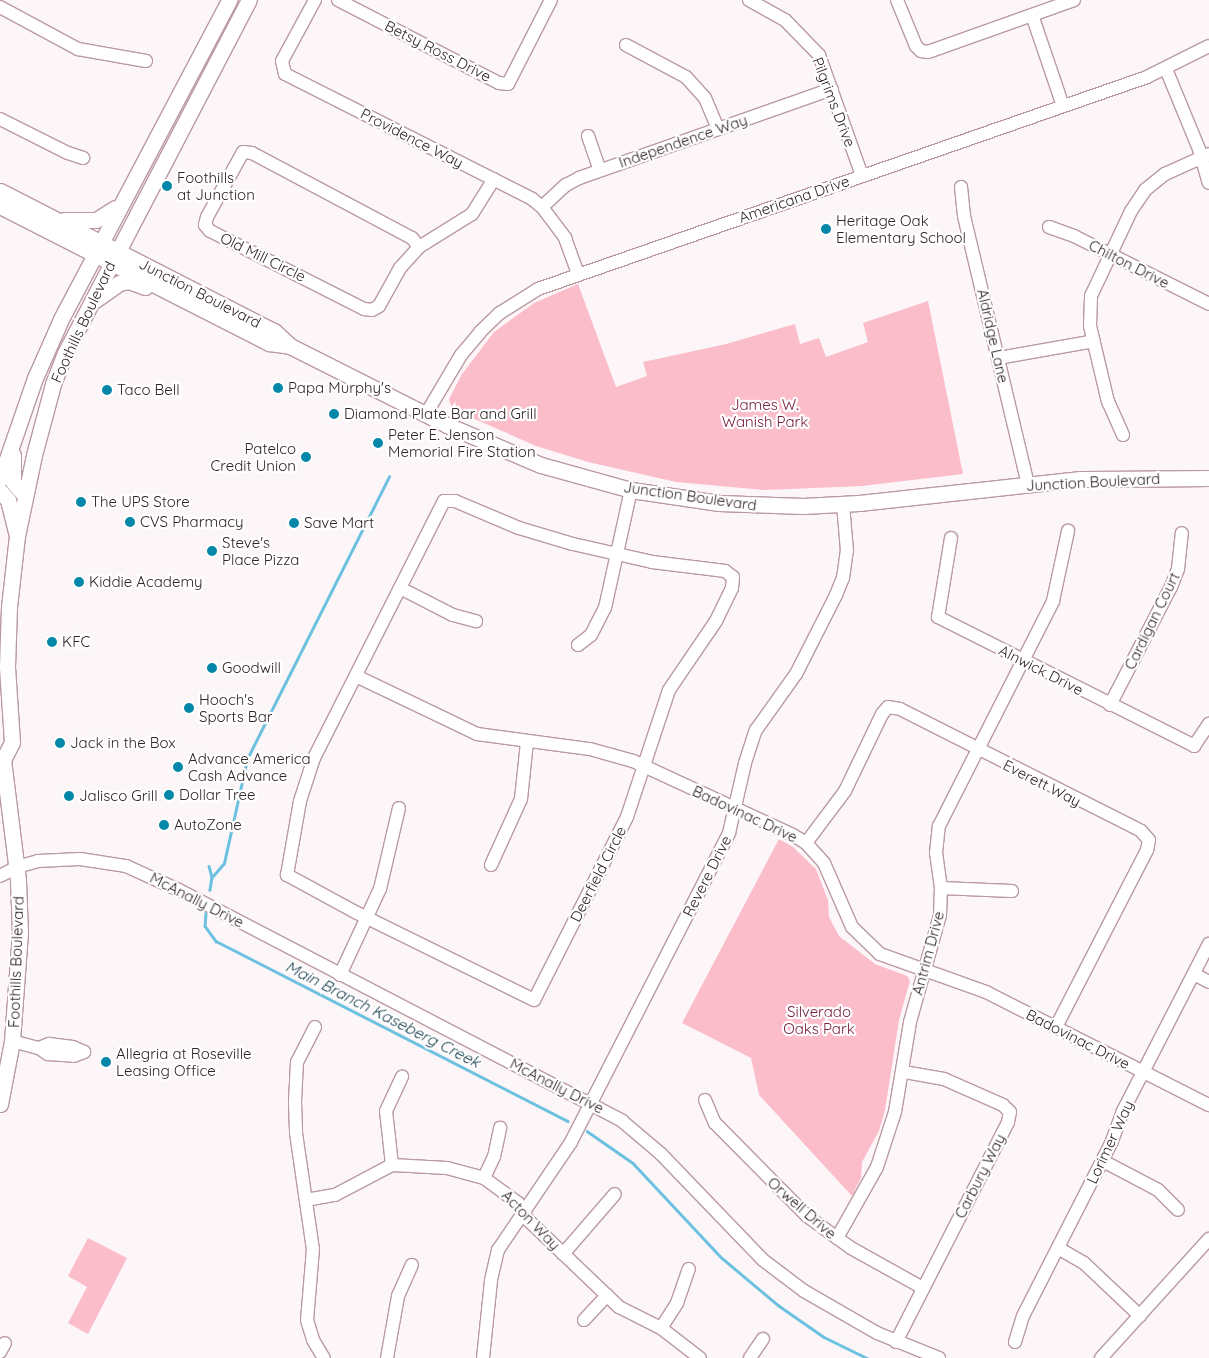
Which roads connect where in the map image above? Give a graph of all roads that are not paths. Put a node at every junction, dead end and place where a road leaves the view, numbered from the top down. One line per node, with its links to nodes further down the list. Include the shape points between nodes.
1 (229, 0): 30 (main road, Foothills Boulevard)
2 (249, 0): 37 (main road, Foothills Boulevard)
3 (315, 0): 25 (street, Providence Way, via 282,61 285,74)
4 (338, 0): 9 (street, Betsy Ross Drive, via 508,84)
5 (536, 0): 9 (street)
6 (749, 0): 16 (street, Pilgrims Drive, via 797,30 818,56)
7 (897, 0): 11 (street, via 921,51 928,52)
8 (1074, 0): 11 (street)
9 (549, 3)
10 (0, 7): 14 (street, via 78,49)
11 (1032, 15): 17 (street)
12 (626, 45): 19 (street, via 686,77 705,98)
13 (1209, 46): 15 (street, Americana Drive)
14 (146, 61)
15 (1166, 70): 17 (street, Americana Drive); 21 (street)
16 (832, 90): 19 (street, Independence Way); 24 (street, Pilgrims Drive)
17 (1063, 106): 24 (street, Americana Drive)
18 (0, 119): 22 (street)
19 (718, 129): 23 (street, Independence Way)
20 (588, 136): 23 (street)
21 (1205, 156): 26 (street); 36 (street, via 1165,174 1145,190)
22 (83, 158)
23 (600, 170): 31 (street, Independence Way, via 566,185)
24 (862, 176): 38 (street, Americana Drive)
25 (494, 180): 31 (street, Providence Way); 35 (street, Old Mill Circle, via 472,214)
26 (1209, 183)
27 (961, 187): 44 (street, Aldridge Lane, via 964,216)
28 (0, 192): 32 (main road, Junction Boulevard)
29 (0, 206): 34 (main road, Junction Boulevard)
30 (118, 206): 32 (main road, via 96,220); 34 (main road, Foothills Boulevard)
31 (542, 207): 38 (street, Providence Way, via 565,238)
32 (54, 219): 34 (main road, Junction Boulevard)
33 (1048, 227): 36 (street, Chilton Drive)
34 (97, 247): 37 (main road, Junction Boulevard); 47 (main road, Foothills Boulevard, via 43,359)
35 (419, 247): 35 (street, Old Mill Circle, via 400,268 379,306 372,310 210,231 205,225 236,158 243,152 252,153 395,226)
36 (1109, 254): 40 (street, Chilton Drive); 42 (street, via 1091,296 1089,311)
37 (115, 256): 39 (main road, Foothills Boulevard); 41 (main road, Junction Boulevard); 43 (main road, Junction Boulevard, via 274,331)
38 (578, 274): 45 (street, Americana Drive, via 520,299 490,322 461,355)
39 (90, 304): 41 (main road, via 119,282 130,281); 53 (main road, Foothills Boulevard, via 53,384)
40 (1209, 304)
41 (203, 309): 43 (main road, Junction Boulevard, via 269,343)
42 (1094, 341): 44 (street); 46 (street, via 1112,414)
43 (290, 346): 45 (main road, Junction Boulevard)
44 (998, 358): 50 (street, Aldridge Lane)
45 (426, 414): 51 (main road, Junction Boulevard, via 541,465)
46 (1123, 435)
47 (13, 444): 49 (main road, Foothills Boulevard); 53 (main road, via 13,482)
48 (1209, 478): 50 (main road, Junction Boulevard, via 1081,479)
49 (0, 479)
50 (1028, 484): 54 (main road, Junction Boulevard)
51 (631, 490): 54 (main road, Junction Boulevard, via 719,503 766,506); 59 (street)
52 (0, 491): 57 (main road, via 8,500)
53 (26, 496): 57 (main road, Foothills Boulevard)
54 (843, 504): 73 (street, Revere Drive, via 846,551 842,578 796,674 756,730 745,763)
55 (1068, 531): 63 (street, Antrim Drive, via 1053,601)
56 (1182, 533): 65 (street, Cardigan Court, via 1178,569 1171,587)
57 (17, 536): 66 (main road, Foothills Boulevard, via 8,622)
58 (951, 538): 63 (street, Alnwick Drive, via 938,618)
59 (617, 555): 60 (street, Deerfield Circle, via 528,531 455,501 444,501); 62 (street, via 600,622); 71 (street, Deerfield Circle, via 725,571 733,577 732,588 716,621 669,690)
60 (400, 588): 61 (street, via 453,615); 64 (street, Deerfield Circle)
61 (476, 620)
62 (578, 645)
63 (1022, 661): 65 (street, Alnwick Drive); 69 (street, Antrim Drive)
64 (356, 676): 68 (street, Badovinac Drive, via 458,727 497,739); 81 (street, Deerfield Circle, via 306,779 287,875)
65 (1110, 705): 67 (street, Alnwick Drive, via 1194,746)
66 (5, 709): 70 (main road, Foothills Boulevard, via 12,742)
67 (1209, 724)
68 (528, 742): 71 (street, Badovinac Drive, via 590,749); 76 (street, via 521,799)
69 (976, 750): 74 (street, Everett Way, via 900,709 888,707 845,792); 79 (street, Antrim Drive, via 939,826 936,853); 87 (street, Everett Way, via 1141,832 1149,840)
70 (2, 759): 77 (main road, Foothills Boulevard)
71 (643, 766): 73 (street, Badovinac Drive); 81 (street, Deerfield Circle, via 627,817 534,1000)
72 (398, 808): 81 (street, via 380,889)
73 (737, 808): 74 (street, Badovinac Drive); 95 (street, Revere Drive, via 729,833)
74 (806, 843): 83 (street, Badovinac Drive, via 831,875 844,912 859,936 880,954)
75 (0, 865): 77 (street, McAnally Drive)
76 (491, 865)
77 (16, 867): 78 (street, McAnally Drive); 85 (street, McAnally Drive, via 44,860 80,858 126,866 152,876); 89 (main road, Foothills Boulevard, via 20,933)
78 (0, 876)
79 (941, 888): 80 (street); 83 (street, Antrim Drive, via 940,914)
80 (1012, 891)
81 (369, 919): 85 (street)
82 (1209, 944): 84 (street, Lorimer Way)
83 (924, 970): 87 (street, Badovinac Drive, via 970,985); 91 (street, Antrim Drive, via 910,1022)
84 (1194, 974): 86 (street); 92 (street, Lorimer Way)
85 (340, 975): 95 (street, McAnally Drive)
86 (1209, 982)
87 (1056, 1027): 92 (street, Badovinac Drive)
88 (315, 1028): 103 (street, via 297,1062 296,1133)
89 (12, 1041): 90 (street, via 39,1048 49,1044 65,1046); 96 (main road, Foothills Boulevard)
90 (84, 1052)
91 (904, 1072): 106 (street, Antrim Drive, via 895,1112 876,1167); 112 (street, Carbury Way, via 944,1079 1003,1105 1010,1112 1008,1122)
92 (1143, 1072): 97 (street, Badovinac Drive); 99 (street, Lorimer Way)
93 (402, 1077): 100 (street, via 386,1110)
94 (705, 1100): 106 (street, Orwell Drive, via 715,1123 767,1179)
95 (590, 1103): 105 (street, Revere Drive, via 564,1153); 118 (street, McAnally Drive, via 641,1134 763,1260 844,1316)
96 (0, 1104)
97 (1209, 1105)
98 (500, 1128): 101 (street, via 494,1157)
99 (1103, 1161): 104 (street, via 1158,1190); 108 (street, Lorimer Way)
100 (392, 1165): 101 (street, Acton Way, via 447,1168); 103 (street, via 335,1195)
101 (484, 1178): 105 (street, Acton Way, via 518,1204)
102 (615, 1194): 109 (street)
103 (306, 1200): 120 (street, via 313,1249 307,1320 313,1340)
104 (1178, 1210)
105 (523, 1212): 109 (street, Acton Way); 122 (street, Revere Drive, via 504,1240 493,1265)
106 (837, 1238): 112 (street, Orwell Drive)
107 (1209, 1239): 114 (street)
108 (1058, 1248): 114 (street, via 1084,1263); 119 (street, Lorimer Way, via 1023,1316)
109 (564, 1254): 113 (street, Acton Way)
110 (412, 1265): 121 (street, via 398,1296)
111 (689, 1269): 116 (street, via 677,1303)
112 (923, 1288): 118 (street, Carbury Way)
113 (607, 1296): 115 (street); 116 (street, Acton Way, via 628,1313)
114 (1140, 1316): 126 (street)
115 (584, 1320)
116 (661, 1328): 123 (street, Acton Way)
117 (763, 1339): 124 (street)
118 (896, 1342): 125 (street, McAnally Drive)
119 (1014, 1342)
120 (324, 1358)
121 (387, 1358)
122 (483, 1358)
123 (700, 1358)
124 (750, 1358)
125 (939, 1358)
126 (1100, 1358)

